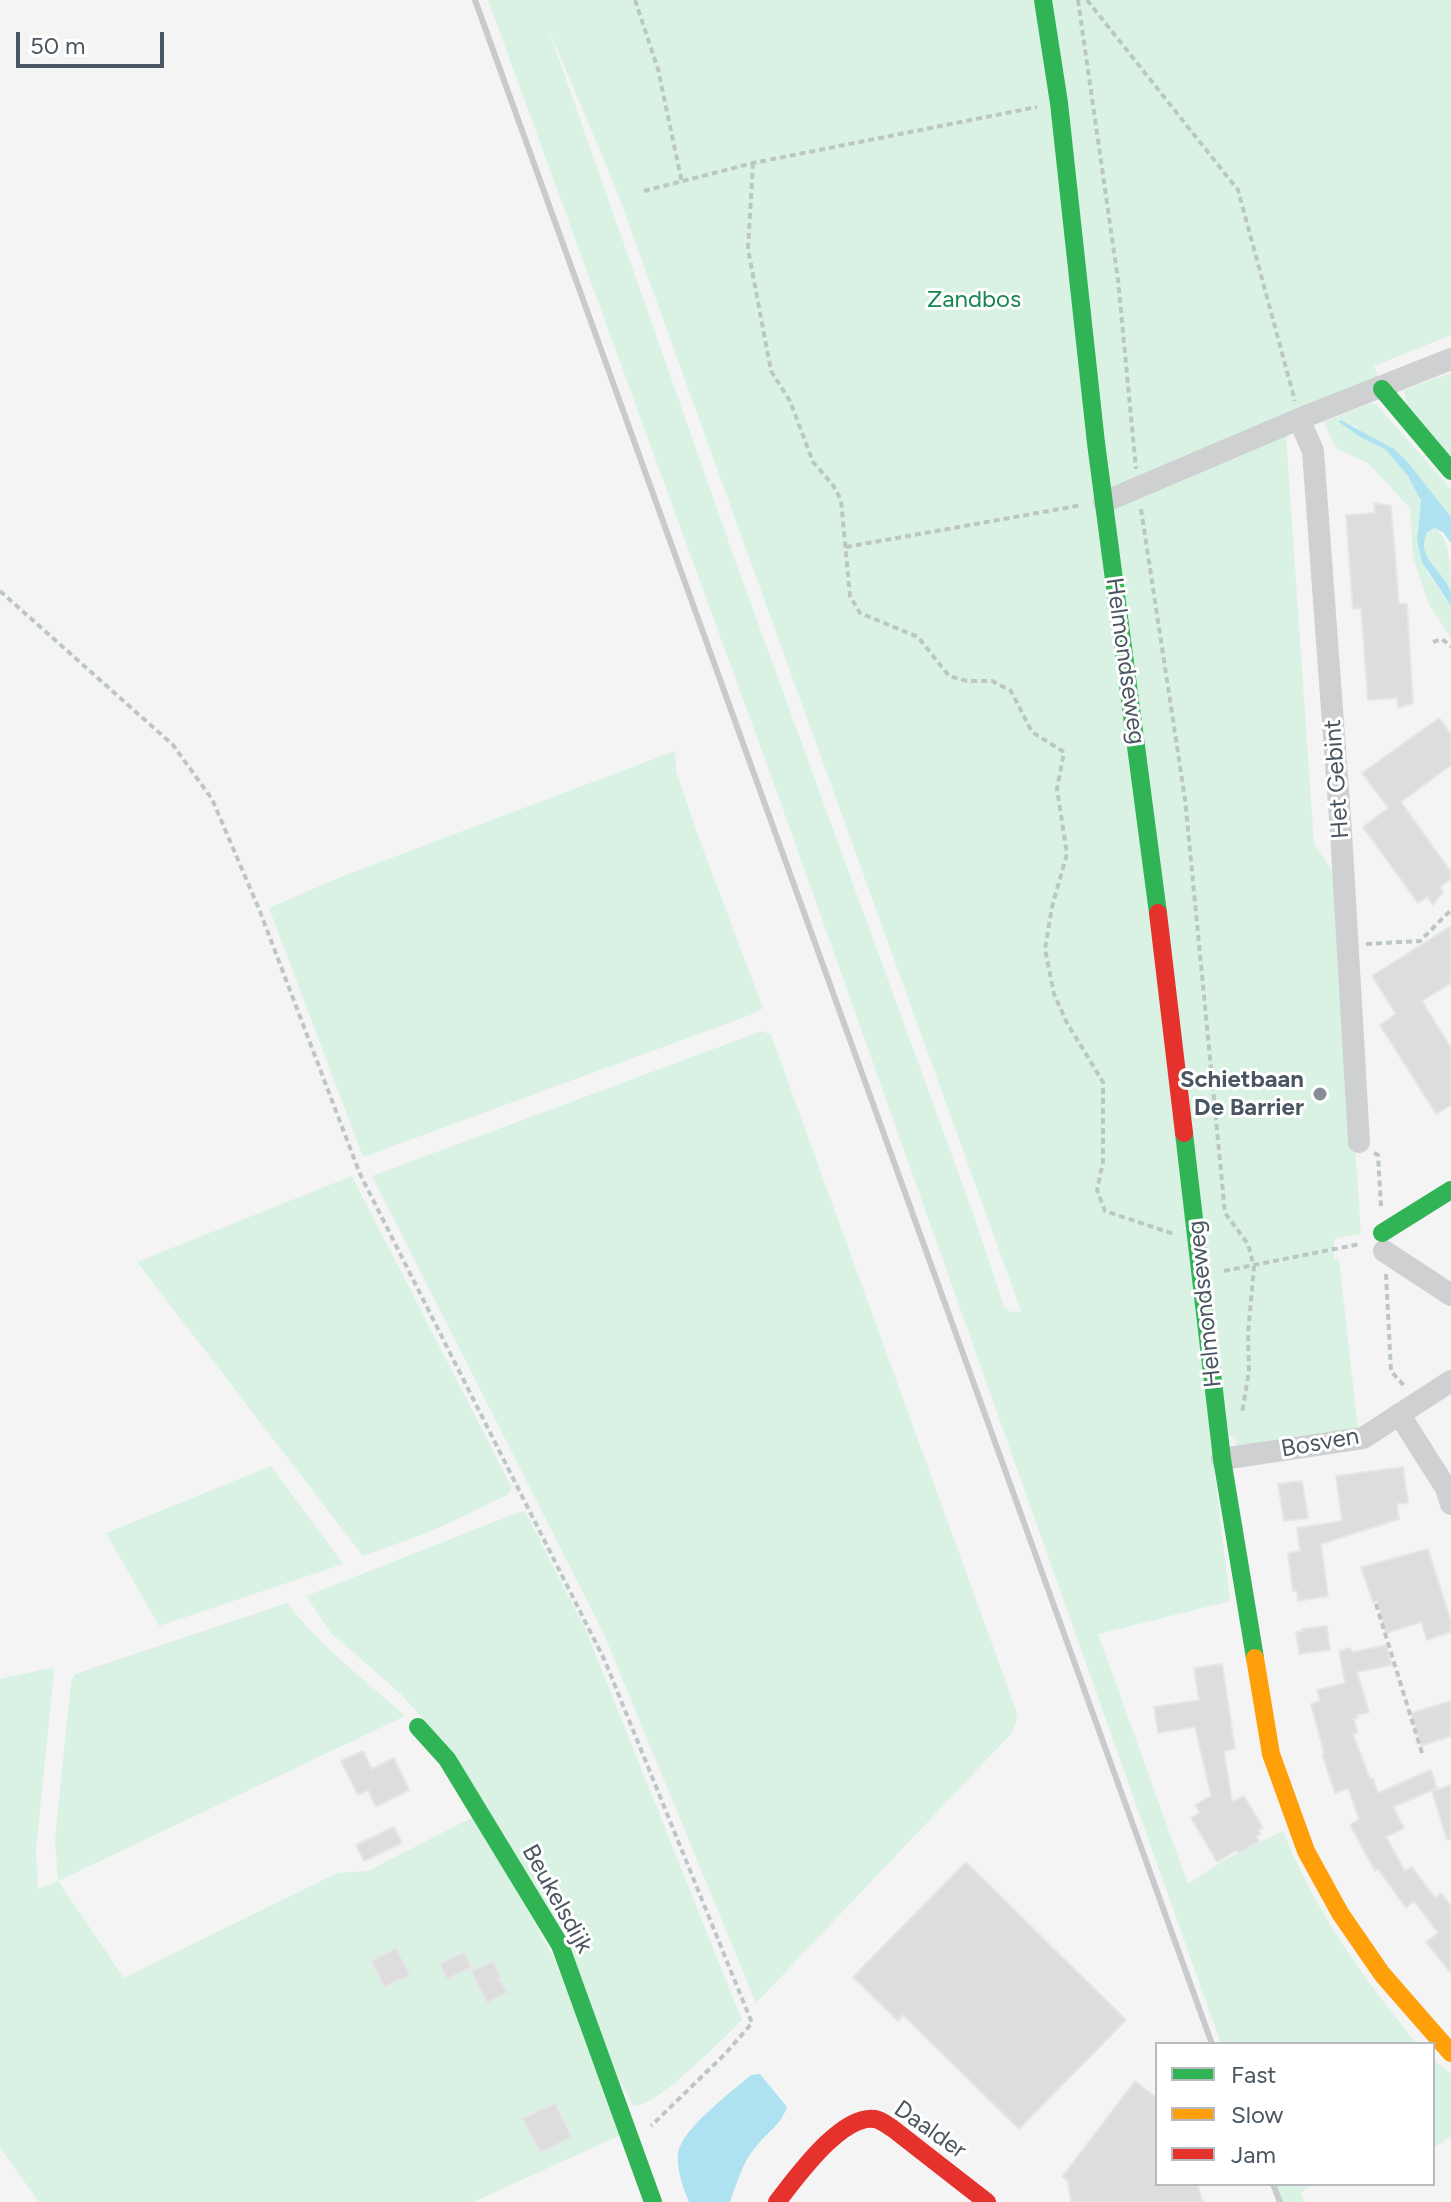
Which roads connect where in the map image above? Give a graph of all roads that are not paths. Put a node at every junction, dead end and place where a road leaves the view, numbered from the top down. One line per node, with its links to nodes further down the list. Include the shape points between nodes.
1 (1043, 0): 6 (street, Helmondseweg)
2 (1451, 359): 3 (street)
3 (1382, 389): 4 (street); 5 (street)
4 (1299, 419): 6 (street); 7 (street, Het Gebint, via 1313,451)
5 (1451, 471)
6 (1104, 502): 13 (street, Helmondseweg)
7 (1359, 1142)
8 (1451, 1190): 9 (street)
9 (1377, 1242): 10 (street)
10 (1451, 1295)
11 (1451, 1381): 12 (street, Bosven)
12 (1399, 1414): 13 (street, Bosven, via 1363,1438); 14 (street)
13 (1222, 1459): 16 (street, Helmondseweg, via 1271,1754 1306,1851 1382,1974)
14 (1451, 1504)
15 (418, 1727): 17 (street, Beukelsdijk, via 447,1759 560,1945)
16 (1448, 2045)
17 (653, 2202)
18 (777, 2202): 19 (street, Daalder, via 852,2123 875,2119)
19 (987, 2202)

